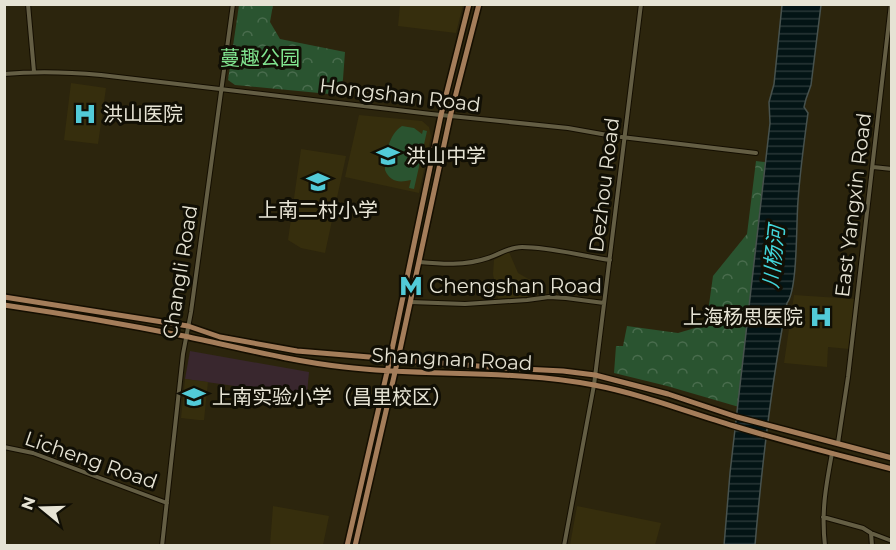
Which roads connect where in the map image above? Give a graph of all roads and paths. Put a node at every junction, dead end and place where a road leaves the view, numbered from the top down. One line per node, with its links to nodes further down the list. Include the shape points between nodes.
1 (28, 4): 7 (street)
2 (233, 4): 9 (street, Changli Road)
3 (469, 4): 10 (main road)
4 (479, 4): 11 (main road)
5 (641, 4): 12 (street, Dezhou Road)
6 (891, 4): 14 (street, East Yangxin Road)
7 (34, 72): 8 (street, Hongshan Road); 9 (street, Hongshan Road)
8 (4, 74)
9 (221, 89): 10 (street, Hongshan Road); 22 (street, Changli Road)
10 (441, 116): 11 (street, Hongshan Road); 24 (main road)
11 (450, 117): 12 (street, Hongshan Road, via 568,128); 17 (main road)
12 (625, 138): 13 (street, Hongshan Road); 16 (street, Dezhou Road)
13 (756, 153)
14 (873, 167): 15 (street); 30 (street, East Yangxin Road)
15 (891, 169)
16 (610, 260): 17 (street, via 522,247 467,263); 20 (street, Dezhou Road)
17 (419, 262): 19 (main road)
18 (4, 297): 22 (main road, Shangnan Road)
19 (410, 302): 20 (street, via 465,304 549,297); 25 (main road)
20 (604, 303): 28 (street, Dezhou Road)
21 (4, 305): 23 (main road, Shangnan Road)
22 (188, 326): 23 (street, Changli Road); 24 (main road, Shangnan Road, via 297,351)
23 (187, 336): 26 (main road, Shangnan Road, via 304,362); 35 (street, Changli Road)
24 (390, 359): 25 (main road, Shangnan Road); 26 (main road)
25 (398, 359): 27 (main road); 28 (main road, Shangnan Road)
26 (387, 371): 27 (main road, Shangnan Road); 40 (main road)
27 (395, 371): 29 (main road, Shangnan Road, via 527,377); 41 (main road)
28 (595, 375): 29 (street, Dezhou Road); 30 (main road, Shangnan Road)
29 (594, 385): 32 (main road, Shangnan Road); 42 (street, Dezhou Road)
30 (838, 443): 33 (main road, Shangnan Road)
31 (4, 447): 35 (street, Licheng Road, via 33,453)
32 (832, 453): 34 (main road, Shangnan Road); 36 (street)
33 (891, 458)
34 (891, 469)
35 (167, 503): 39 (street, Changli Road)
36 (823, 517): 37 (street); 43 (street)
37 (871, 533): 38 (street); 44 (street)
38 (891, 541)
39 (162, 546)
40 (347, 546)
41 (355, 546)
42 (564, 546)
43 (825, 546)
44 (872, 546)

